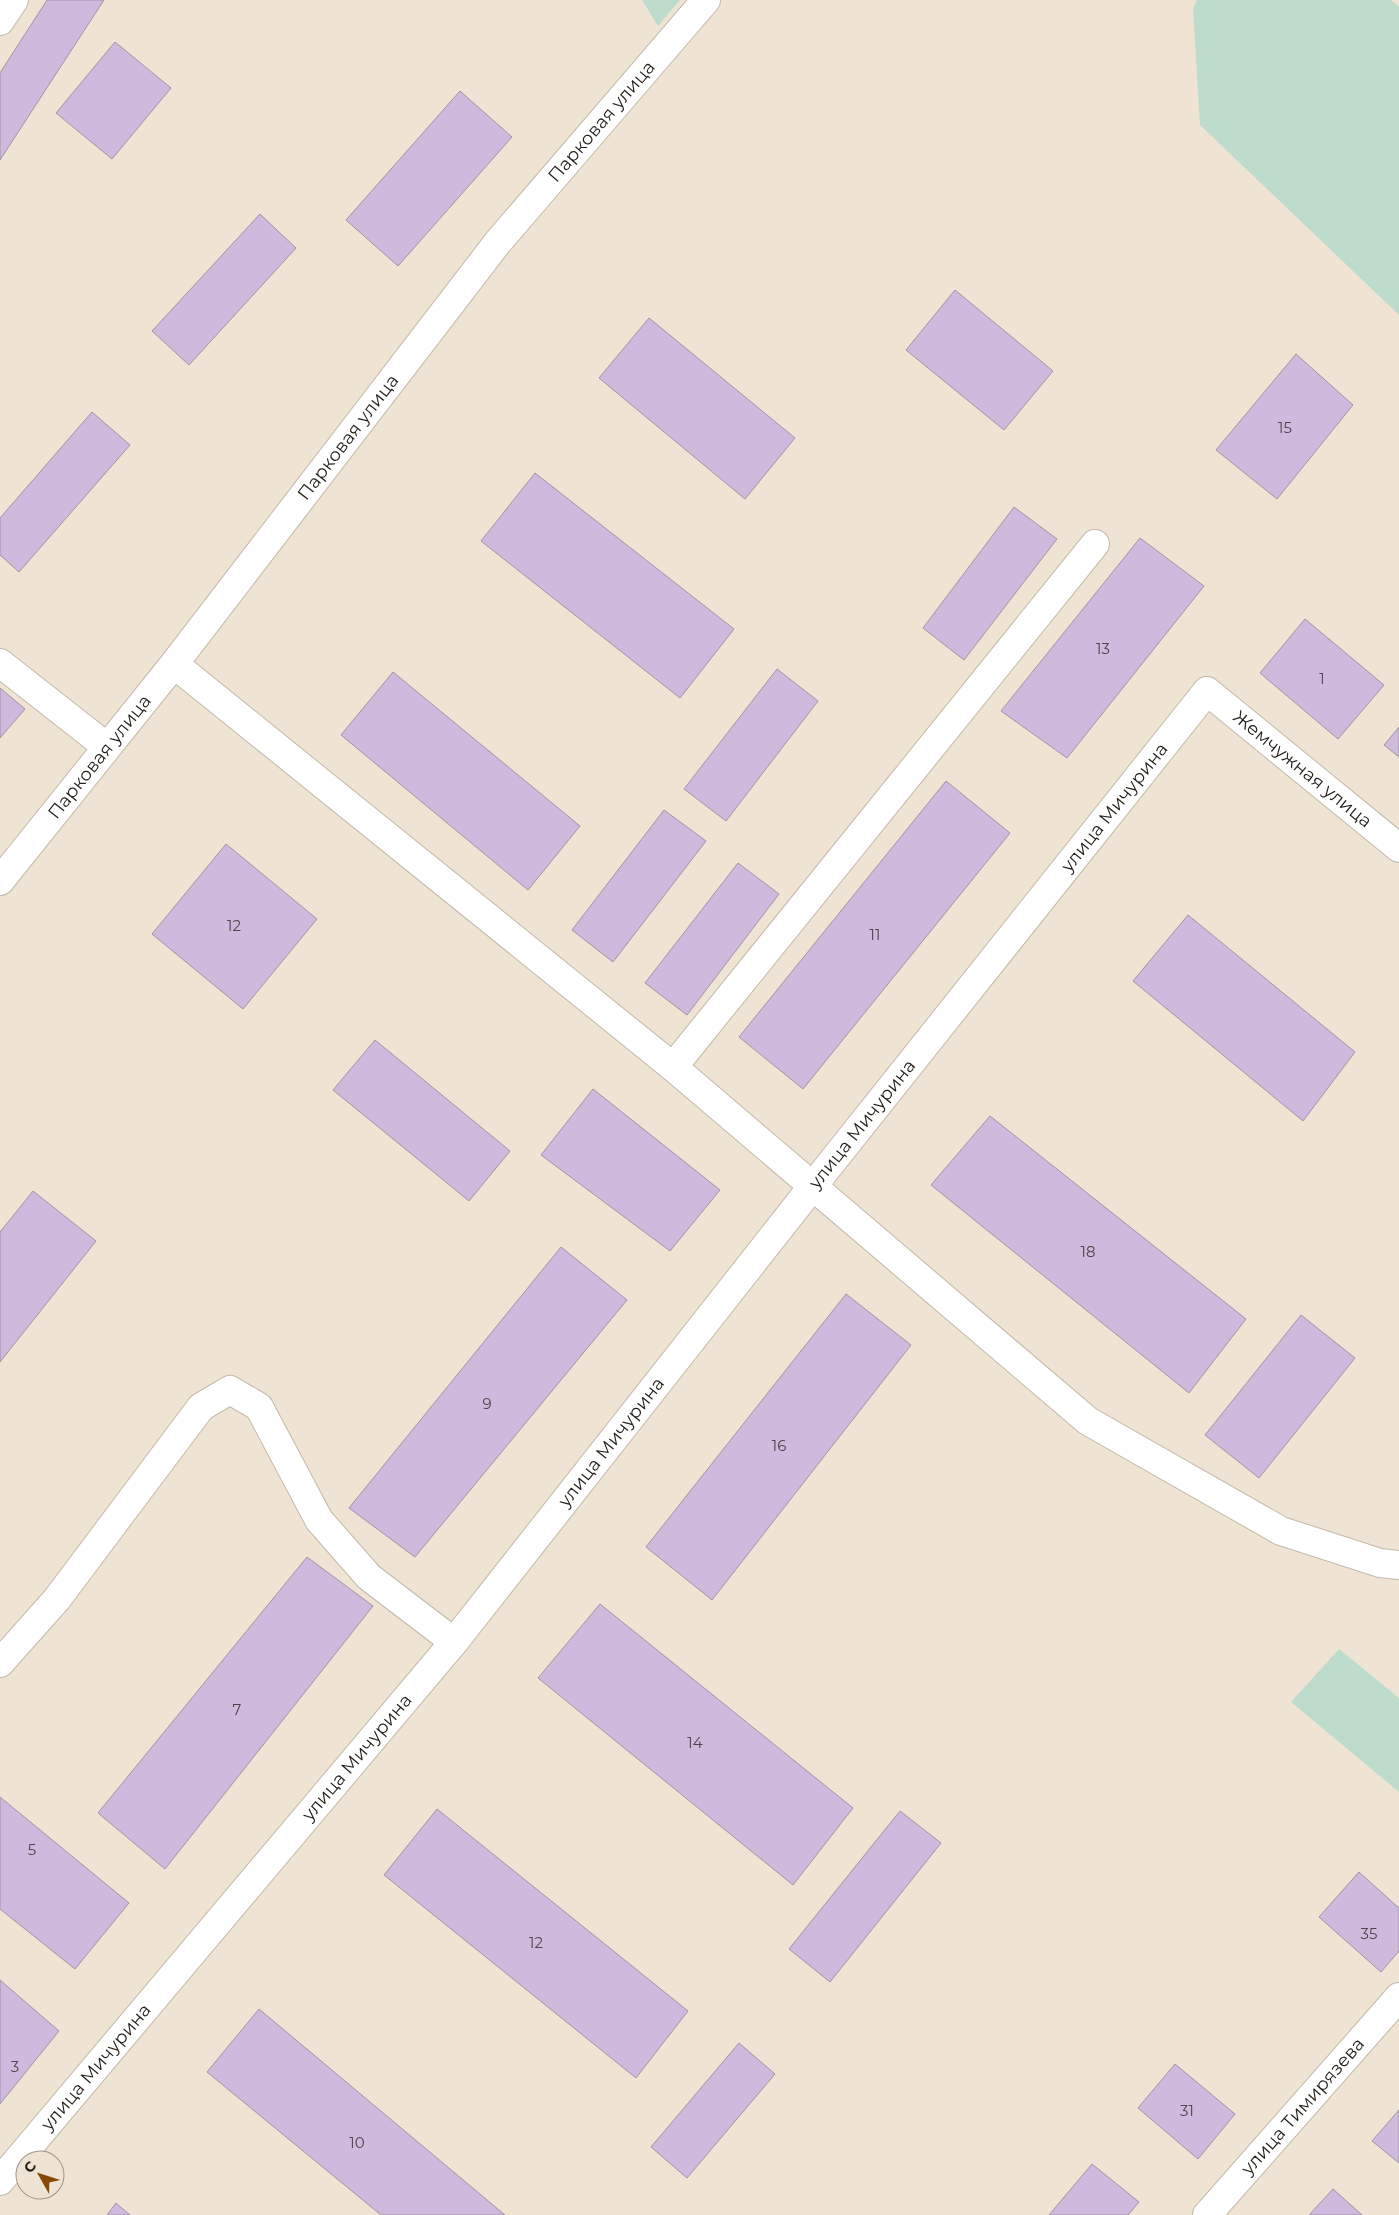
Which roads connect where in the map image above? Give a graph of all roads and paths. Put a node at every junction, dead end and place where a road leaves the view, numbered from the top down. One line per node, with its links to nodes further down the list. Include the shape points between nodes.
1 (14, 0): 3 (street)
2 (706, 0): 6 (street, Парковая улица, via 498,242)
3 (0, 21)
4 (1095, 544): 11 (street)
5 (0, 663): 8 (street)
6 (174, 664): 8 (street, Парковая улица); 11 (street)
7 (1207, 691): 9 (street, Жемчужная улица); 12 (street, улица Мичурина)
8 (107, 747): 10 (street, Парковая улица)
9 (1399, 848)
10 (0, 882)
11 (673, 1067): 12 (street)
12 (812, 1187): 13 (street, via 1088,1421 1281,1531 1380,1563); 14 (street, улица Мичурина)
13 (1399, 1565)
14 (454, 1642): 15 (street, via 369,1577 319,1520 259,1407 230,1390 201,1407 57,1599); 17 (street, улица Мичурина)
15 (0, 1663)
16 (1399, 1997): 18 (street, улица Тимирязева)
17 (0, 2181)
18 (1207, 2215)

